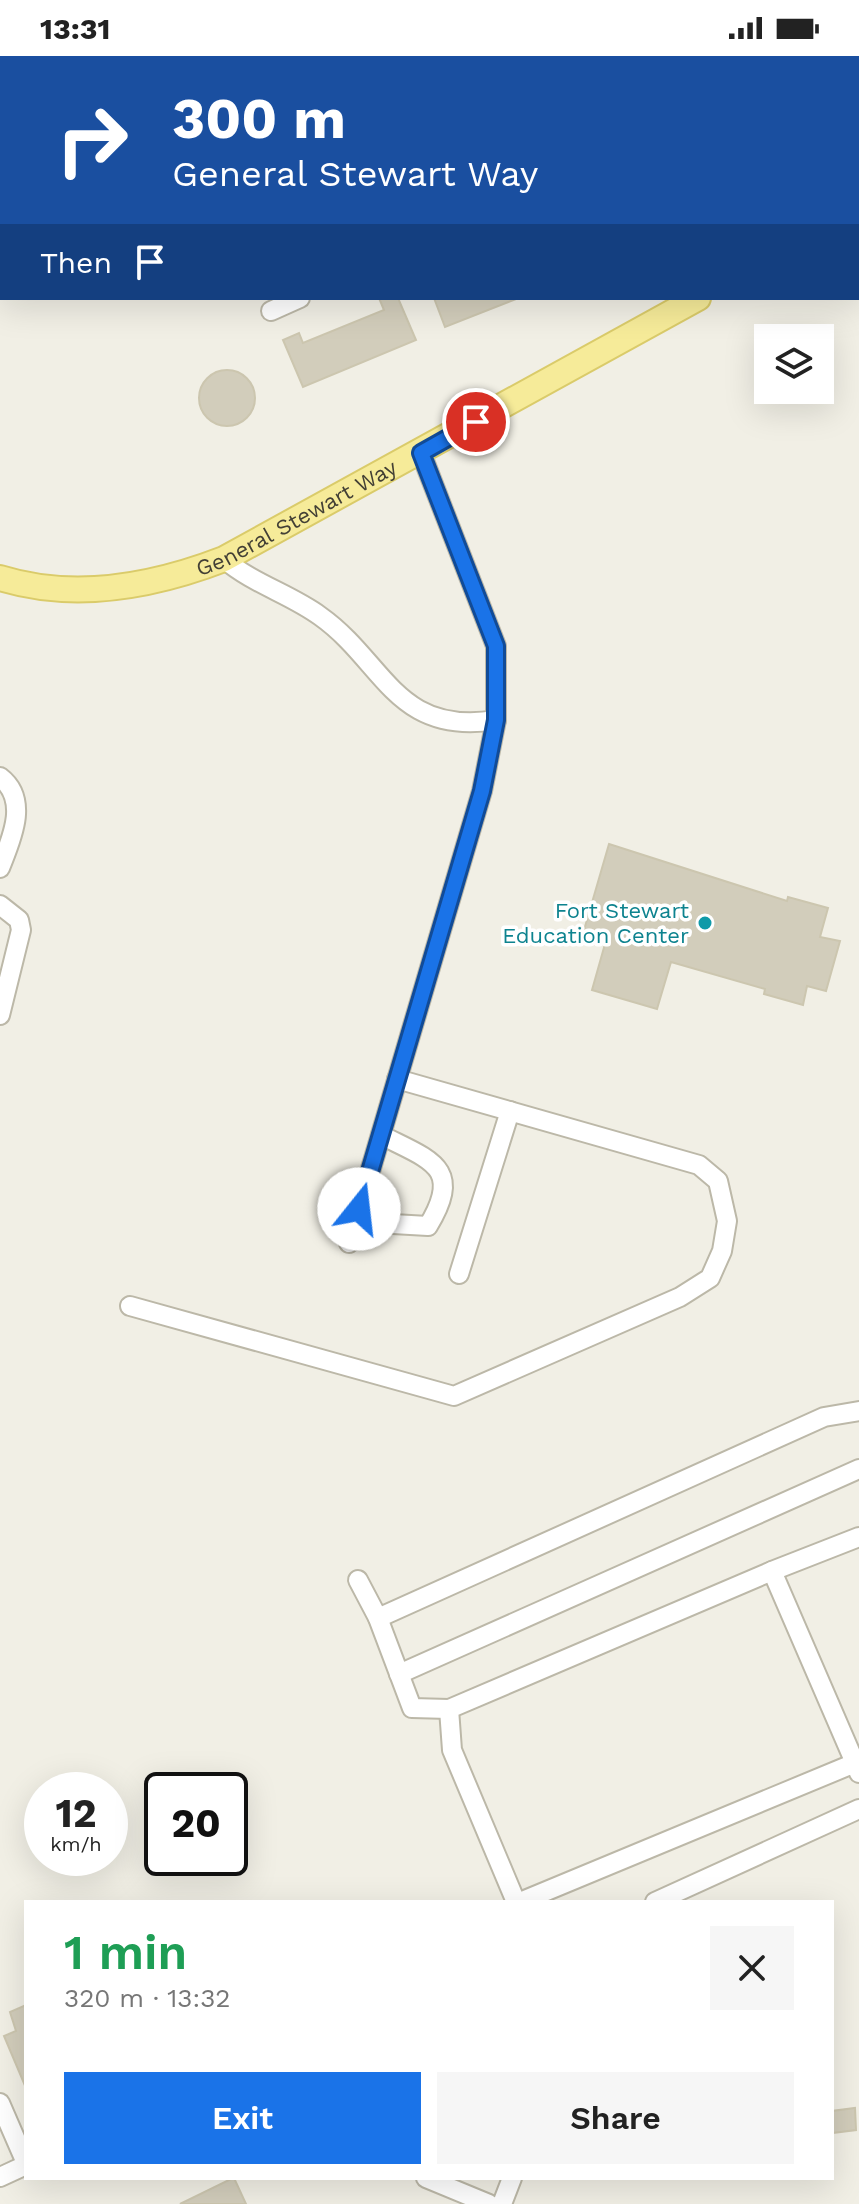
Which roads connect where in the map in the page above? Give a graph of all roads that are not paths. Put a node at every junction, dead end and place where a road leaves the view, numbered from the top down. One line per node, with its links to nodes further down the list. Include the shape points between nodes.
1 (296, 300): 3 (street)
2 (694, 300): 4 (main road, General Stewart Way)
3 (271, 311)
4 (421, 453): 5 (main road, General Stewart Way); 7 (street, via 496,646)
5 (224, 559): 6 (main road, General Stewart Way, via 116,588 61,588); 7 (street, via 327,621 407,703 444,719)
6 (0, 578)
7 (496, 720): 12 (street, via 482,791)
8 (0, 777): 9 (street, via 13,795 17,815)
9 (0, 868)
10 (0, 905): 11 (street, via 19,920 21,930)
11 (0, 1015)
12 (397, 1079): 13 (street); 14 (street)
13 (510, 1111): 17 (street); 18 (street, via 699,1165 718,1181 727,1221 710,1278 680,1297 454,1396)
14 (381, 1135): 15 (street); 15 (street, via 441,1170 446,1188 428,1226 393,1224)
15 (359, 1209): 16 (street)
16 (349, 1243)
17 (459, 1274)
18 (130, 1306)
19 (859, 1411): 24 (street, via 824,1417)
20 (859, 1469): 25 (street)
21 (859, 1537): 22 (street)
22 (772, 1571): 26 (street); 27 (street)
23 (358, 1580): 24 (street)
24 (378, 1618): 25 (street)
25 (399, 1674): 26 (street, via 412,1708)
26 (449, 1709): 29 (street, via 452,1750)
27 (857, 1768): 30 (street)
28 (859, 1809): 31 (street)
29 (517, 1900)
30 (523, 1900)
31 (659, 1900)
32 (0, 2103): 33 (street)
33 (24, 2159)
34 (24, 2165): 35 (street)
35 (0, 2177)
36 (431, 2180): 38 (street)
37 (511, 2180): 39 (street)
38 (489, 2204)
39 (502, 2204)

